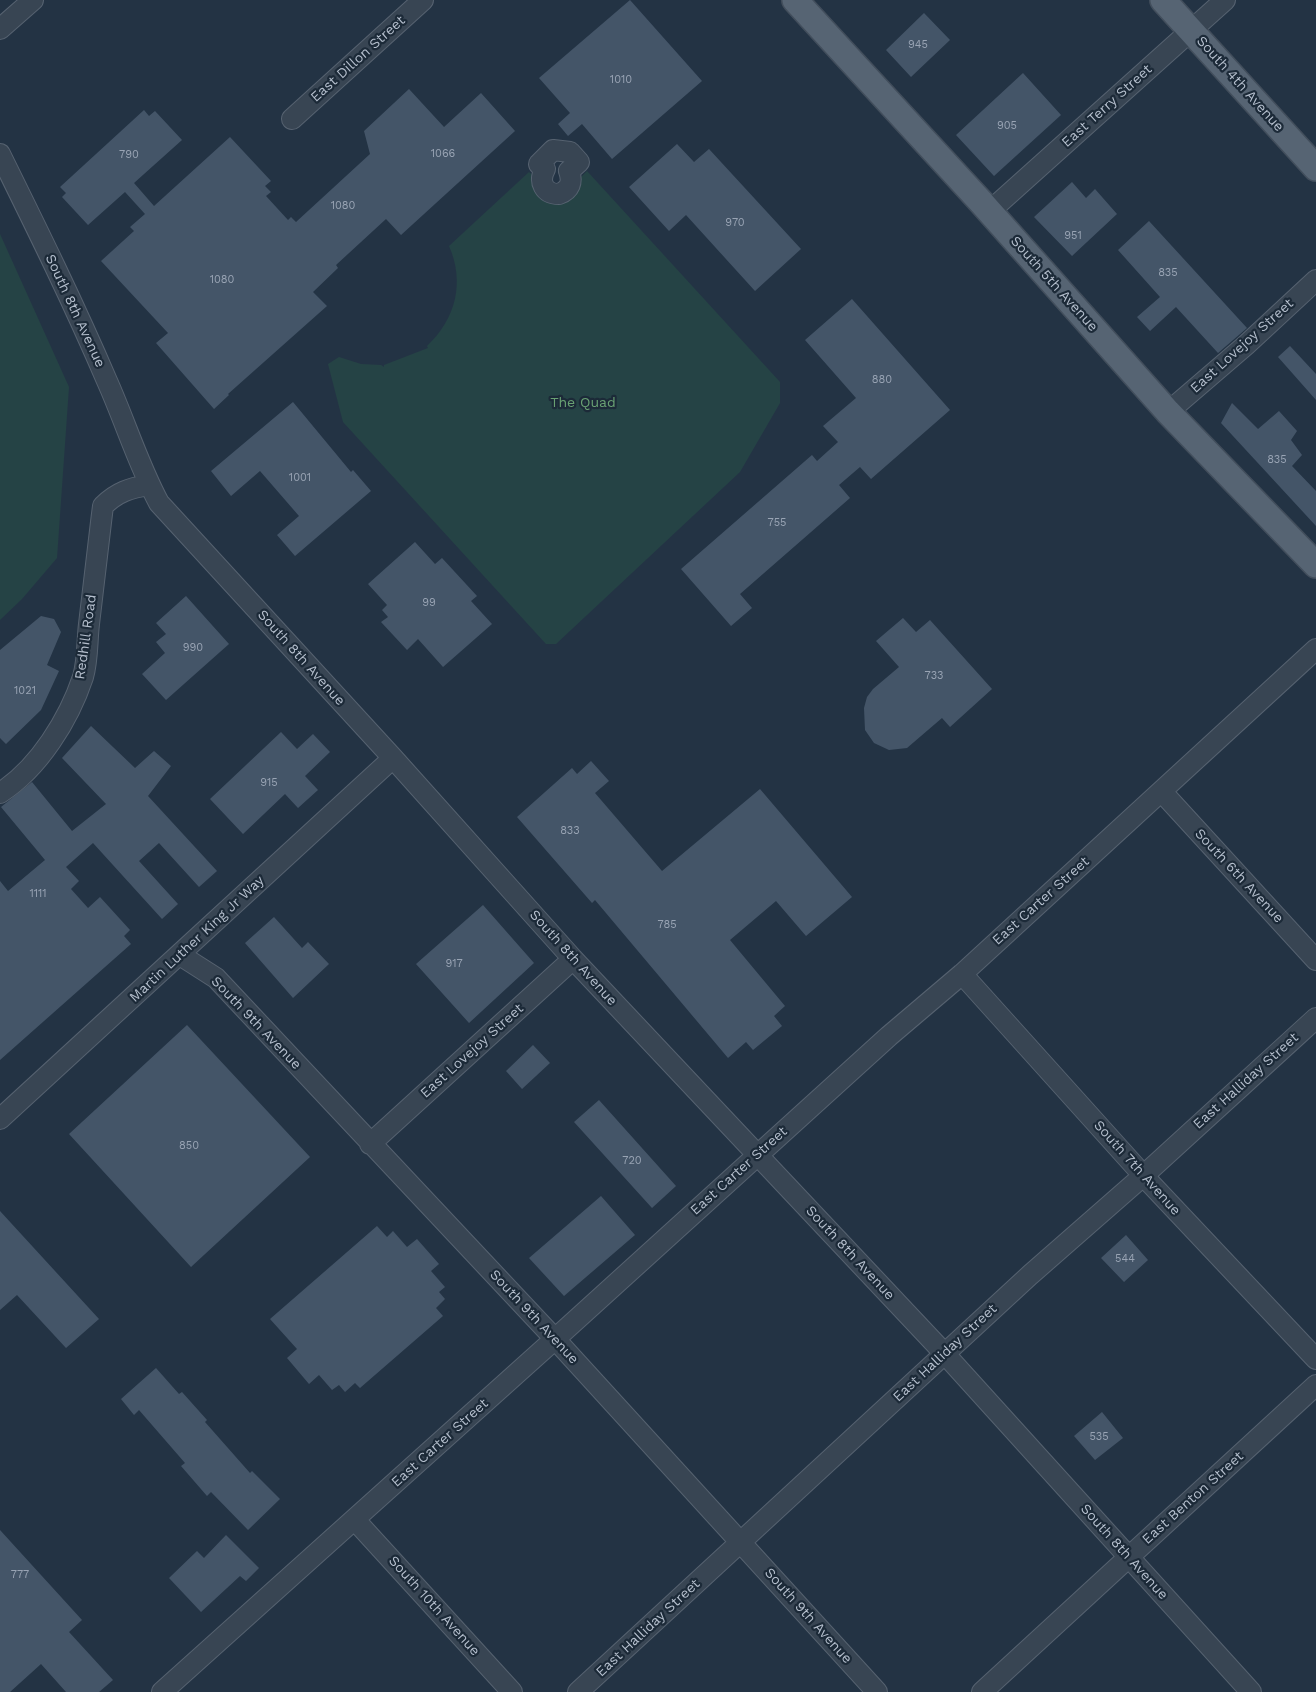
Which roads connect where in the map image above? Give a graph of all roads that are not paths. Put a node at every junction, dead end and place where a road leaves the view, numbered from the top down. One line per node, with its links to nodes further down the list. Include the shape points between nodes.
1 (32, 0): 6 (street)
2 (423, 0): 8 (street, East Dillon Street)
3 (1163, 0): 7 (main road, South 4th Avenue)
4 (1225, 0): 7 (street, East Terry Street)
5 (805, 3): 11 (main road, South 5th Avenue)
6 (0, 29)
7 (1192, 31): 10 (main road, South 4th Avenue); 11 (street, East Terry Street)
8 (292, 119)
9 (0, 154): 14 (street, South 8th Avenue, via 108,382)
10 (1316, 168)
11 (990, 211): 13 (main road, South 5th Avenue)
12 (1316, 280): 13 (street, East Lovejoy Street)
13 (1168, 412): 15 (main road, South 5th Avenue)
14 (149, 485): 17 (street, South 8th Avenue, via 159,503); 19 (street, Redhill Road, via 128,488 103,506 83,675 56,732 35,761)
15 (1316, 565)
16 (1316, 649): 18 (street, East Carter Street)
17 (393, 758): 20 (street, Martin Luther King Jr Way); 21 (street, South 8th Avenue)
18 (1162, 792): 22 (street, South 6th Avenue); 23 (street, East Carter Street)
19 (0, 793)
20 (180, 955): 25 (street, Martin Luther King Jr Way); 26 (street, South 9th Avenue, via 216,978)
21 (573, 959): 26 (street, East Lovejoy Street); 27 (street, South 8th Avenue)
22 (1316, 960)
23 (962, 974): 27 (street, East Carter Street); 28 (street, South 7th Avenue)
24 (1316, 1018): 28 (street, East Halliday Street)
25 (0, 1119)
26 (370, 1144): 29 (street, South 9th Avenue)
27 (758, 1155): 29 (street, East Carter Street); 30 (street, South 8th Avenue)
28 (1143, 1176): 30 (street, East Halliday Street); 31 (street, South 7th Avenue)
29 (555, 1339): 33 (street, East Carter Street); 34 (street, South 9th Avenue)
30 (944, 1353): 34 (street, East Halliday Street); 35 (street, South 8th Avenue)
31 (1316, 1359)
32 (1316, 1386): 35 (street, East Benton Street)
33 (355, 1520): 36 (street, East Carter Street); 37 (street, South 10th Avenue)
34 (740, 1542): 38 (street, East Halliday Street); 39 (street, South 9th Avenue)
35 (1129, 1556): 40 (street, East Benton Street); 41 (street, South 8th Avenue)
36 (162, 1692)
37 (512, 1692)
38 (578, 1692)
39 (877, 1692)
40 (982, 1692)
41 (1251, 1692)

